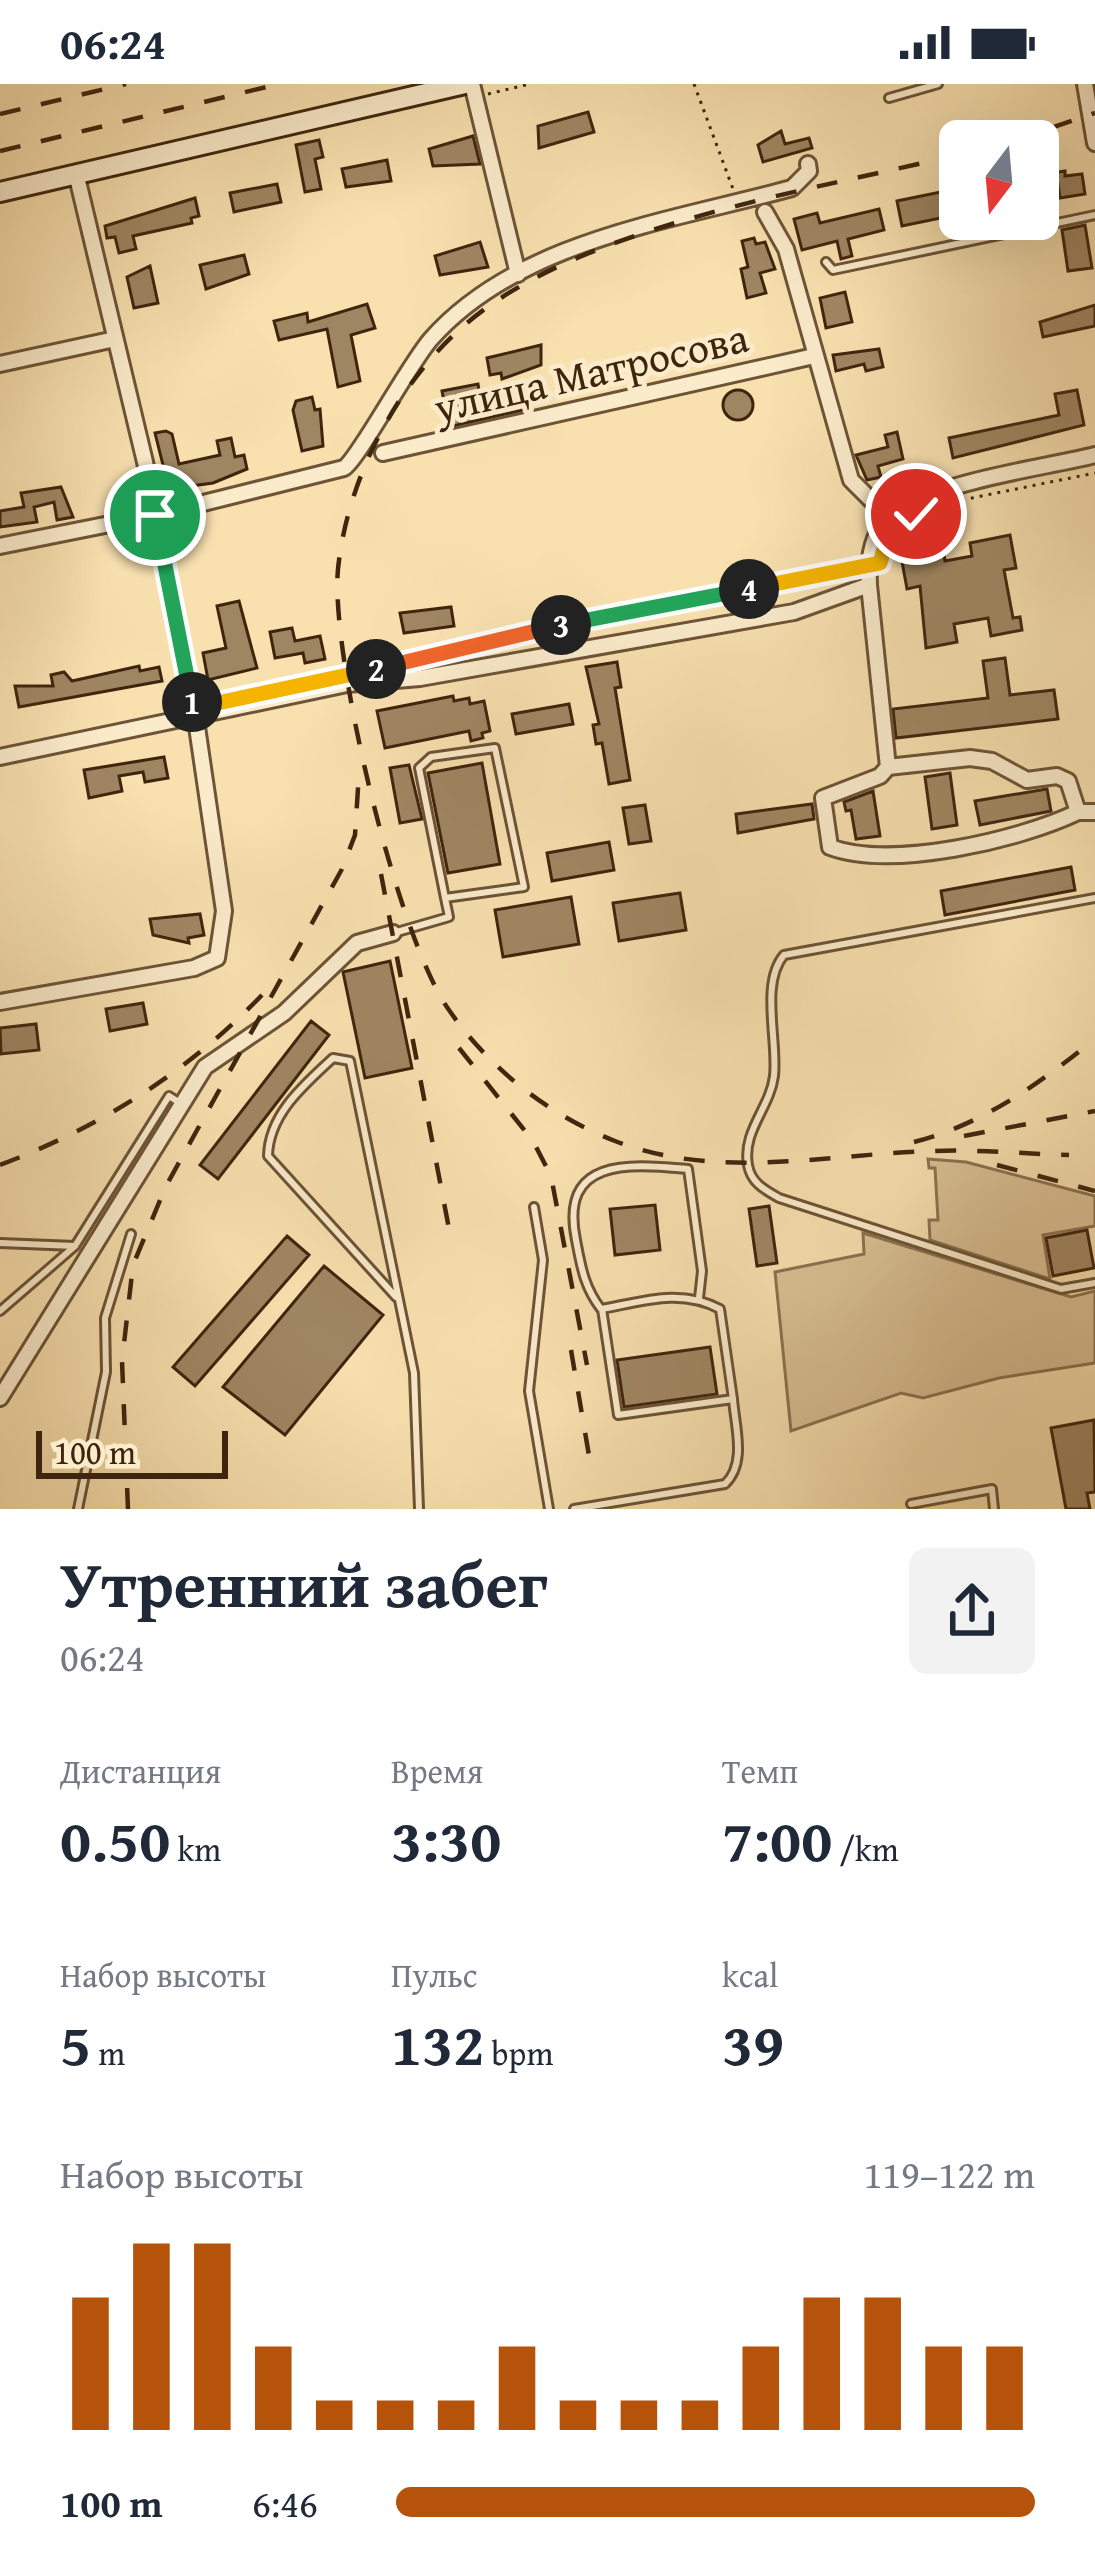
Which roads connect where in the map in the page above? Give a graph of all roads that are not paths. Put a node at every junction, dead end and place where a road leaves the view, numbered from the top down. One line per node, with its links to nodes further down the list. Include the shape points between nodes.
1 (468, 84): 7 (main road); 12 (street)
2 (938, 84): 4 (lane)
3 (1085, 84): 5 (street)
4 (889, 98)
5 (1095, 143)
6 (808, 164): 12 (street, via 792,188 595,242)
7 (76, 173): 8 (main road); 13 (street)
8 (0, 192)
9 (765, 212): 14 (street, via 786,249)
10 (1095, 215): 11 (lane, via 833,271)
11 (826, 262)
12 (518, 274): 18 (street, via 432,337 354,462)
13 (115, 339): 15 (street); 18 (street)
14 (814, 356): 16 (street, улица Матросова); 19 (street, via 851,480)
15 (0, 364)
16 (383, 454)
17 (1095, 455): 19 (street, via 947,490)
18 (155, 515): 20 (street); 22 (street)
19 (889, 518): 21 (street, via 868,565)
20 (0, 546)
21 (869, 585): 22 (street, via 794,612 347,684); 24 (street)
22 (196, 720): 23 (street); 29 (street, via 224,911 217,958)
23 (0, 757)
24 (888, 766): 25 (street, via 970,758 1027,780 1057,776); 25 (street, via 824,798 830,847 871,857 946,848)
25 (1087, 812)
26 (445, 898): 26 (lane, via 419,768 431,757 495,748 524,886); 28 (lane, via 449,916)
27 (1095, 898): 35 (lane, via 784,955 774,977 774,1073 747,1164 760,1188 779,1198 1061,1288)
28 (393, 933): 30 (street, via 357,943 284,1013 222,1051)
29 (0, 1002)
30 (182, 1104): 34 (lane, via 170,1096); 40 (street)
31 (534, 1207): 45 (lane, via 543,1260 529,1391)
32 (131, 1234): 43 (lane, via 105,1318 106,1372)
33 (0, 1243): 34 (lane)
34 (75, 1246): 39 (lane)
35 (1095, 1283)
36 (396, 1297): 36 (lane, via 350,1061 333,1058 268,1133 268,1156); 44 (lane, via 414,1372)
37 (699, 1298): 38 (lane); 38 (lane, via 688,1169 635,1164 592,1175 572,1209 586,1291); 41 (lane, via 720,1309)
38 (602, 1309): 41 (lane, via 618,1415)
39 (0, 1311)
40 (0, 1398)
41 (733, 1399): 46 (lane, via 738,1457 725,1484)
42 (911, 1504): 47 (lane, via 992,1490)
43 (78, 1509)
44 (419, 1509)
45 (549, 1509)
46 (574, 1509)
47 (994, 1509)

